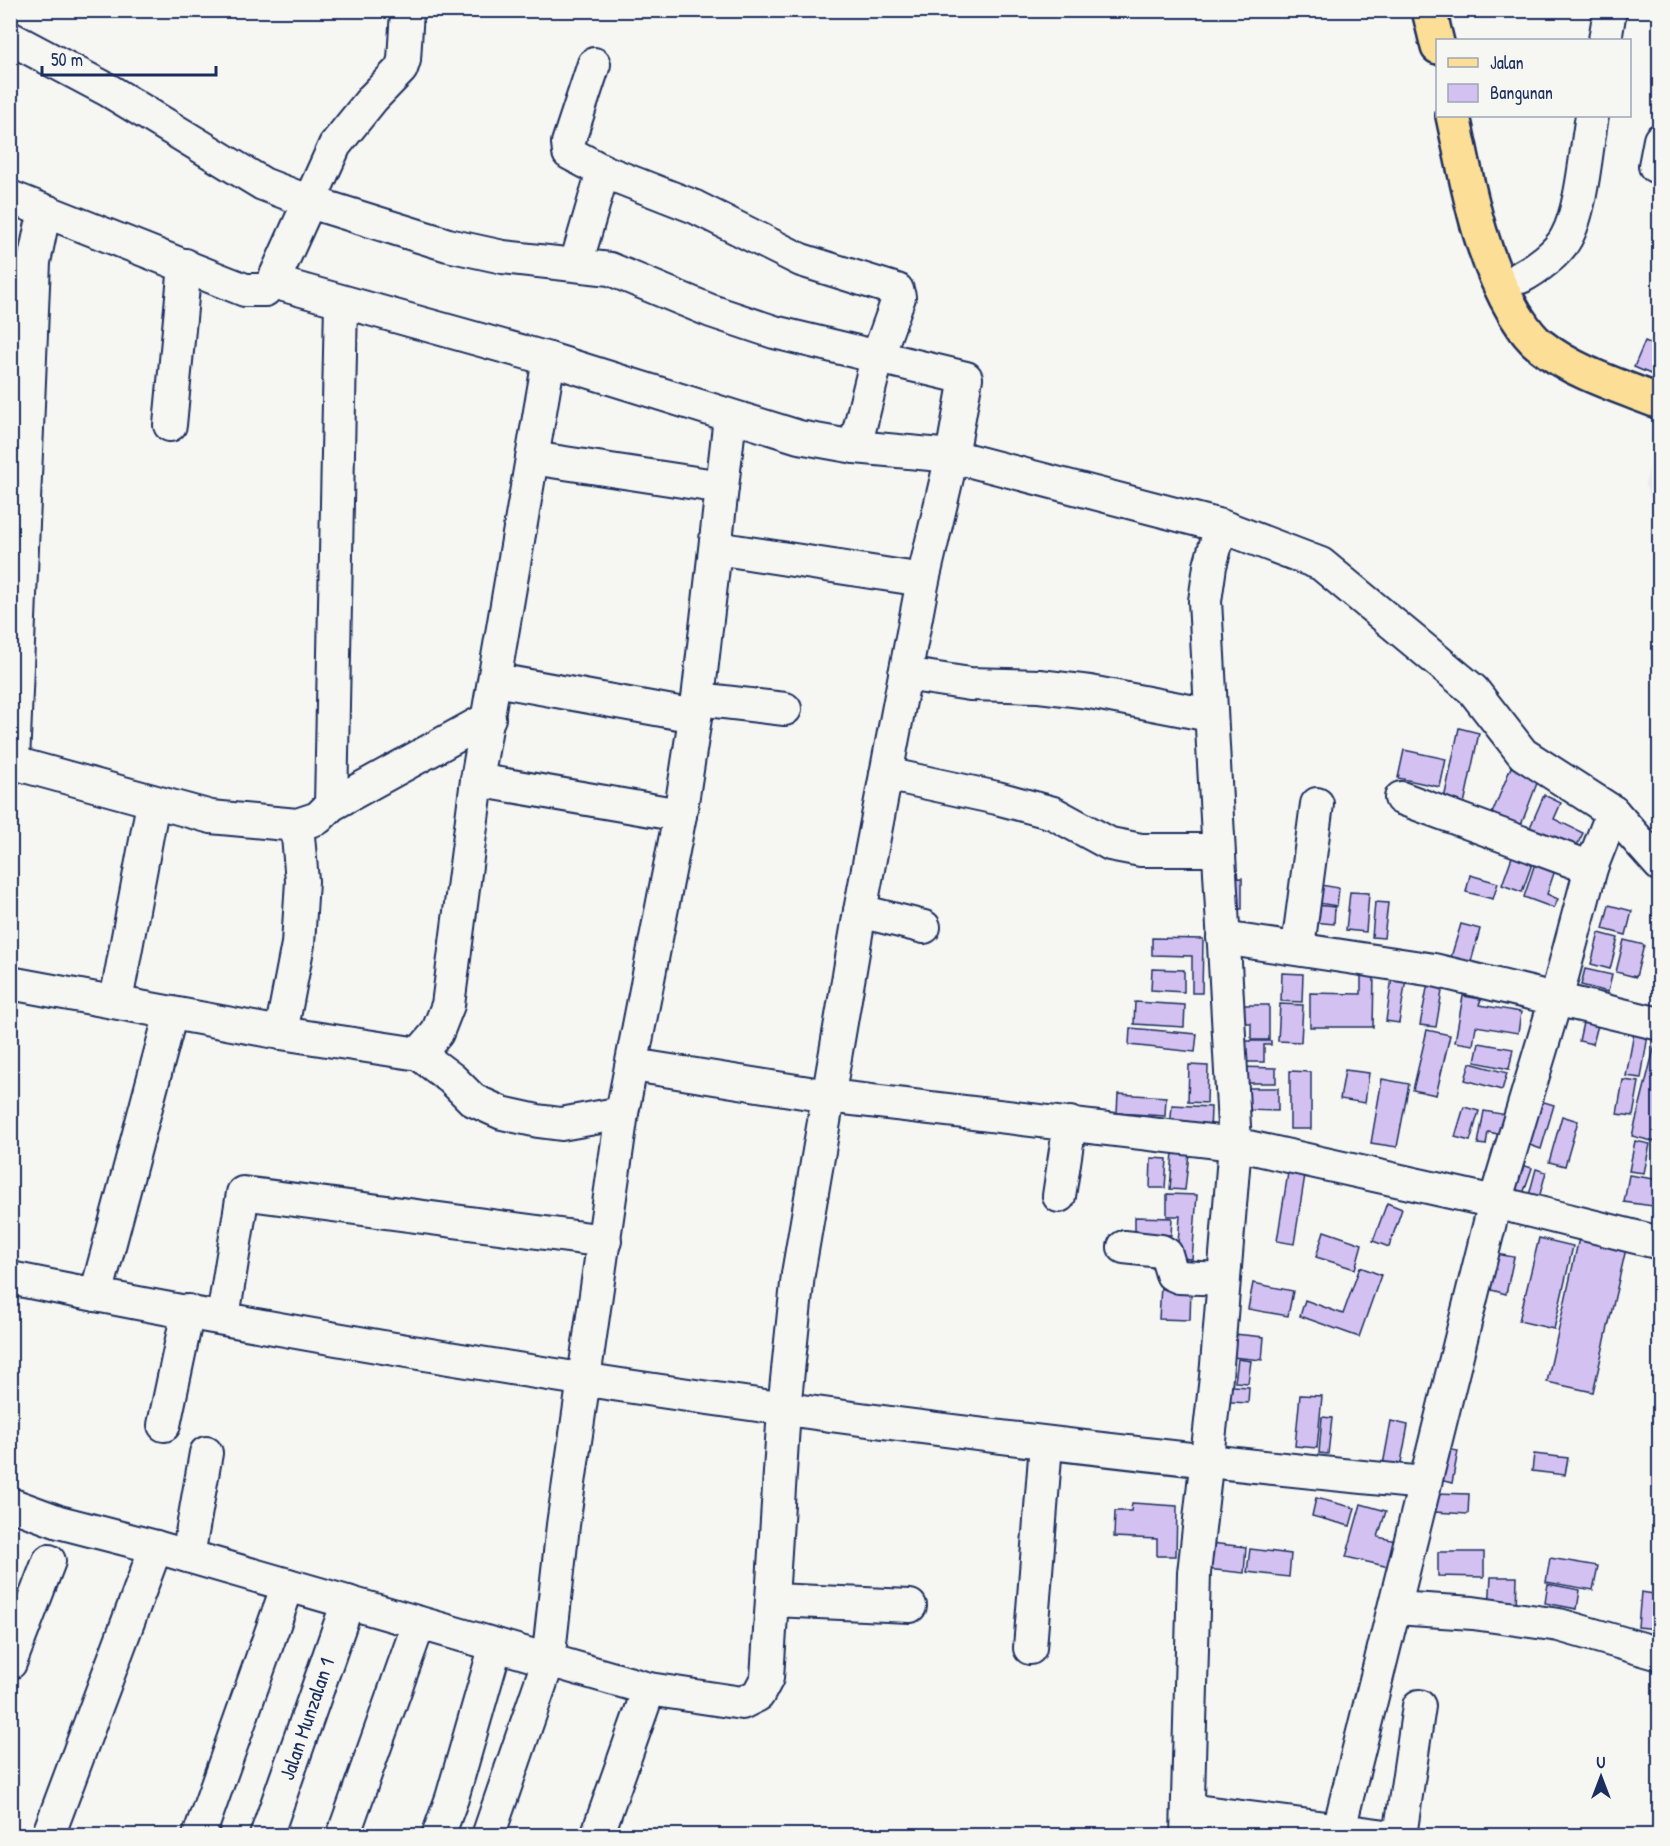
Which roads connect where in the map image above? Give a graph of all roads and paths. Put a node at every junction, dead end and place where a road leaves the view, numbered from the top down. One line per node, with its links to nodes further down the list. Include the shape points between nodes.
1 (407, 10): 12 (street, via 404,60 335,145)
2 (1429, 10): 6 (main road)
3 (1610, 10): 5 (street)
4 (10, 38): 12 (street, via 108,90 263,184)
5 (1605, 39)
6 (1436, 42)
7 (594, 64): 10 (street, via 567,150)
8 (1453, 117): 17 (main road, via 1483,248)
9 (1592, 117): 17 (street, via 1575,216 1566,239)
10 (603, 171): 14 (street); 19 (street, via 695,207 801,260 897,290 899,297)
11 (10, 197): 13 (street)
12 (310, 202): 14 (street, via 448,245 503,257); 16 (street)
13 (49, 212): 15 (street); 37 (street, via 41,228 34,262)
14 (576, 264): 19 (street, via 610,269 774,332)
15 (186, 265): 16 (street, via 245,290 265,290); 23 (street)
16 (273, 282): 18 (street)
17 (1512, 286): 21 (main road, via 1528,334 1540,345 1575,367)
18 (341, 302): 20 (street); 43 (street)
19 (877, 358): 24 (street); 25 (street, via 966,378)
20 (549, 359): 22 (street); 26 (street)
21 (1659, 402)
22 (730, 417): 24 (street, via 799,437); 27 (street)
23 (170, 425)
24 (855, 447): 25 (street)
25 (952, 456): 28 (street); 30 (street)
26 (532, 458): 27 (street); 32 (street)
27 (722, 487): 29 (street)
28 (1221, 526): 35 (street, via 1205,601); 44 (street, via 1321,564 1473,690 1523,754)
29 (716, 548): 30 (street); 33 (street)
30 (922, 580): 31 (street)
31 (905, 674): 35 (street, via 970,684 1090,692); 38 (street)
32 (496, 680): 33 (street); 36 (street)
33 (696, 707): 34 (street); 45 (street)
34 (785, 709)
35 (1210, 715): 47 (street)
36 (489, 718): 39 (street); 43 (street)
37 (12, 762): 41 (street)
38 (886, 774): 47 (street, via 1053,813 1110,844 1142,850); 50 (street)
39 (477, 780): 45 (street); 60 (street, via 448,1005 437,1034)
40 (1401, 798): 49 (street)
41 (153, 803): 46 (street, via 211,817); 56 (street)
42 (1317, 804): 53 (street)
43 (331, 805): 46 (street, via 322,816)
44 (1613, 812): 48 (street); 49 (street)
45 (680, 814): 61 (street)
46 (297, 825): 59 (street, via 302,881 298,944)
47 (1218, 850): 52 (street)
48 (1659, 865)
49 (1591, 868): 55 (street)
50 (860, 911): 51 (street); 62 (street)
51 (924, 927)
52 (1223, 938): 53 (street); 65 (street)
53 (1298, 947): 55 (street, via 1434,970)
54 (10, 983): 56 (street)
55 (1556, 999): 58 (street); 67 (street)
56 (116, 1001): 57 (street)
57 (171, 1013): 59 (street); 73 (street)
58 (1659, 1024)
59 (280, 1034): 60 (street)
60 (418, 1054): 63 (street, via 473,1100 502,1113 561,1124)
61 (633, 1065): 62 (street); 63 (street)
62 (828, 1096): 64 (street); 77 (street, via 798,1274)
63 (622, 1113): 68 (street)
64 (1070, 1123): 65 (street); 66 (street)
65 (1234, 1144): 67 (street); 72 (street)
66 (1059, 1196)
67 (1495, 1202): 69 (street); 82 (street)
68 (605, 1241): 75 (street, via 243,1193); 76 (street)
69 (1659, 1243)
70 (1124, 1247): 72 (street, via 1161,1251 1166,1254 1172,1274 1179,1277)
71 (10, 1278): 73 (street)
72 (1223, 1279): 81 (street)
73 (96, 1295): 74 (street)
74 (188, 1311): 75 (street); 78 (street)
75 (224, 1317): 76 (street)
76 (583, 1380): 77 (street); 96 (street)
77 (784, 1409): 79 (street); 88 (street)
78 (164, 1425)
79 (1046, 1444): 81 (street); 94 (street)
80 (206, 1453): 85 (street)
81 (1206, 1462): 82 (street); 100 (street, via 1194,1573)
82 (1424, 1483): 91 (street)
83 (10, 1504): 84 (street, via 59,1522)
84 (156, 1547): 85 (street); 102 (street)
85 (188, 1556): 87 (street)
86 (49, 1560): 97 (street)
87 (288, 1585): 89 (street); 103 (street)
88 (773, 1600): 90 (street); 98 (street, via 767,1678 758,1695 742,1703)
89 (348, 1602): 92 (street); 104 (street, Jalan Munzalan 1)
90 (910, 1606)
91 (1395, 1608): 95 (street, via 1473,1613 1559,1625); 101 (street)
92 (419, 1623): 93 (street); 105 (street)
93 (496, 1645): 96 (street); 106 (street)
94 (1030, 1648)
95 (1659, 1654)
96 (548, 1662): 98 (street); 107 (street)
97 (10, 1663)
98 (649, 1689): 108 (street)
99 (1419, 1706): 110 (street)
100 (1188, 1823): 101 (street)
101 (1339, 1829): 109 (street)
102 (48, 1836)
103 (199, 1836)
104 (266, 1836)
105 (343, 1836)
106 (438, 1836)
107 (488, 1836)
108 (597, 1836)
109 (1386, 1836)
110 (1400, 1836)

